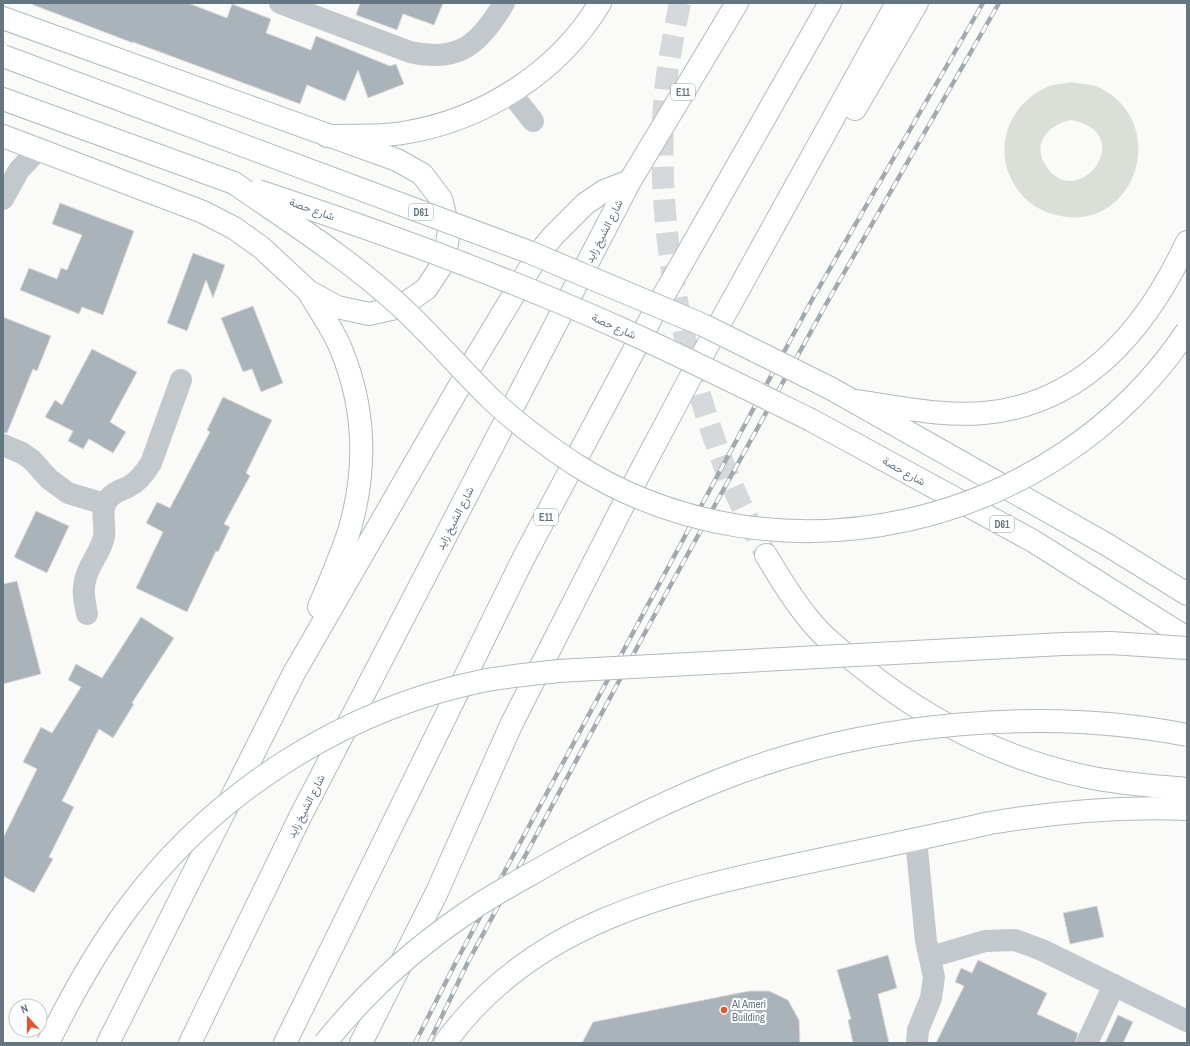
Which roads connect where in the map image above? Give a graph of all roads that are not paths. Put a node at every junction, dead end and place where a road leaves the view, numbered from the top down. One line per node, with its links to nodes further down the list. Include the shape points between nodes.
1 (280, 3): 2 (street, via 410,52 436,55 457,51 471,44 484,34)
2 (504, 3)
3 (600, 3): 10 (main road, via 577,35 557,56)
4 (737, 3): 16 (main road, شارع الشيخ زايد / E11)
5 (830, 3): 43 (main road, E11, via 657,307 523,559)
6 (897, 3): 19 (main road)
7 (917, 3): 19 (main road, via 828,154)
8 (3, 18): 14 (main road)
9 (3, 56): 24 (main road, D61, bridge, via 536,255 696,322)
10 (511, 93): 12 (street); 14 (main road, via 458,119 430,128 401,134)
11 (3, 99): 17 (main road, شارع حصة / D61)
12 (534, 122)
13 (3, 136): 15 (main road)
14 (327, 136): 21 (main road, via 397,160 422,174 442,199 449,230 444,262 426,289 400,307 369,314 337,307)
15 (38, 150): 18 (street, via 19,170); 21 (main road, via 203,212 262,248)
16 (630, 182): 32 (main road, via 604,191 585,204 539,253); 42 (main road, شارع الشيخ زايد / E11, via 301,815)
17 (234, 183): 22 (main road, bridge, via 340,256 379,287 422,327 492,400 549,447 587,471 647,500 682,512 755,527 830,530 888,523 938,512 1007,487 1064,454 1099,428 1152,377); 30 (main road, شارع حصة / D61, bridge, via 393,238 549,298 626,331 811,420 1033,540)
18 (3, 199)
19 (767, 239): 45 (main road, via 640,471 511,725 437,892)
20 (1187, 242): 24 (main road, via 1159,297 1127,338 1095,369 1048,398 1006,410 961,413)
21 (308, 291): 32 (main road, via 340,348 353,382 360,419 362,456 359,493 350,528)
22 (1187, 331)
23 (181, 380): 26 (street, via 151,463 145,472 129,486 113,494)
24 (854, 401): 28 (main road, D61, via 1106,544)
25 (3, 445): 26 (street, via 32,460 49,479 68,493)
26 (105, 504): 29 (street, via 102,544 84,581)
27 (766, 555): 34 (main road, via 790,595 836,647 894,692 955,730 1013,755 1054,769 1123,783)
28 (1187, 594)
29 (87, 614)
30 (1187, 638)
31 (1187, 648): 40 (main road, bridge, via 1111,643 1063,644 566,671 482,681 407,702 363,720 301,752 236,796 201,827 168,860 128,908 84,973)
32 (294, 672): 41 (main road)
33 (1187, 735): 44 (main road, bridge, via 1116,724 972,724 912,730 854,740 796,754 739,772 630,819 502,890 466,913 399,965 368,994)
34 (1187, 789)
35 (1187, 809): 36 (main road, via 1116,808 1074,811 990,823)
36 (916, 839): 37 (street, via 926,941); 46 (main road, via 678,892 585,927 509,977 469,1014)
37 (931, 957): 38 (street, via 985,941 1014,940 1042,950); 47 (street, via 933,988 918,1030)
38 (1114, 985): 39 (street); 48 (street)
39 (1187, 1021)
40 (48, 1043)
41 (108, 1043)
42 (190, 1043)
43 (285, 1043)
44 (325, 1043)
45 (360, 1043)
46 (445, 1043)
47 (917, 1043)
48 (1087, 1043)

